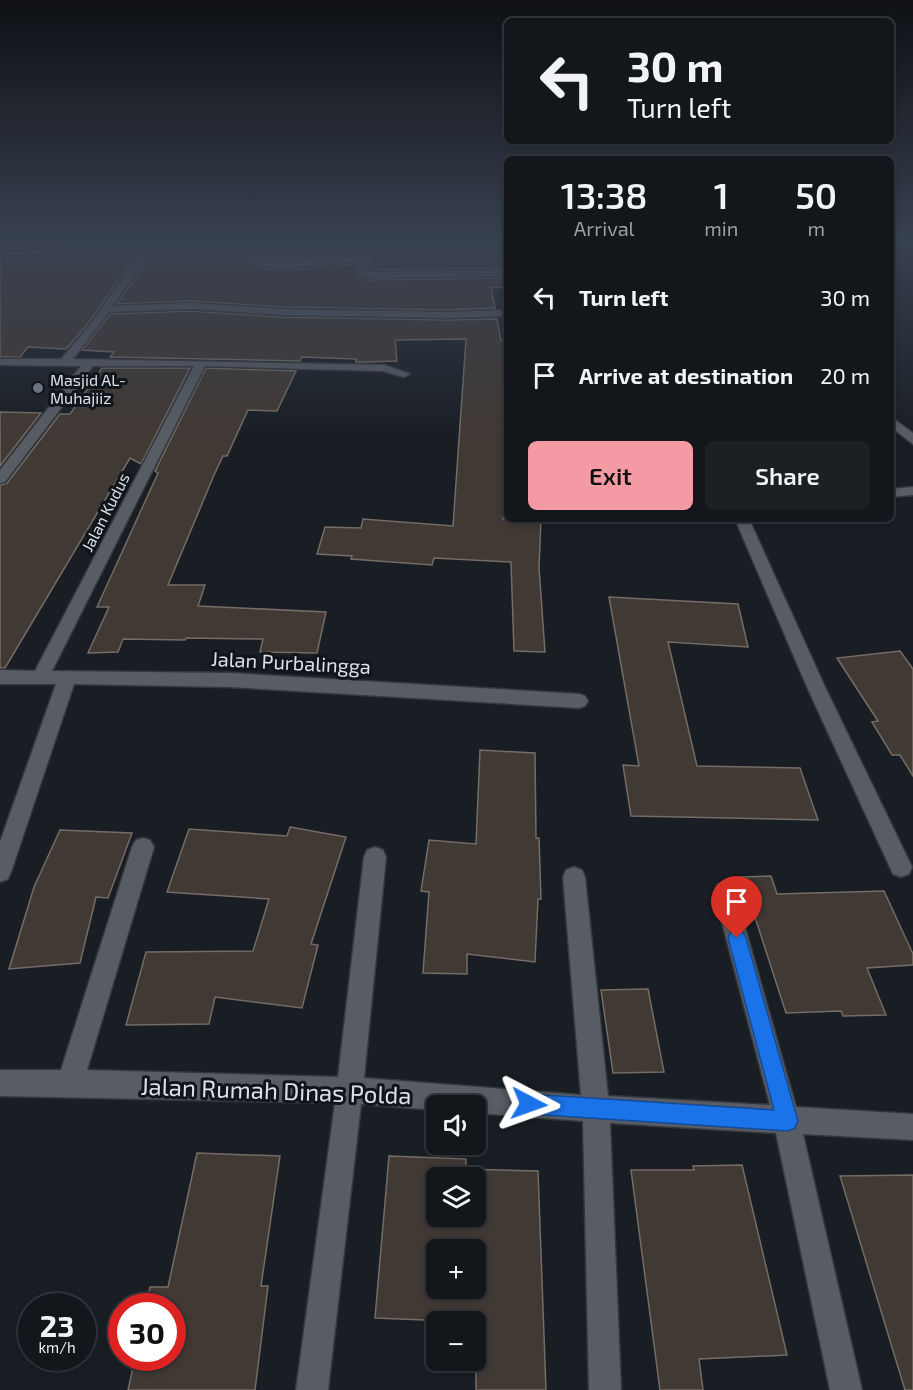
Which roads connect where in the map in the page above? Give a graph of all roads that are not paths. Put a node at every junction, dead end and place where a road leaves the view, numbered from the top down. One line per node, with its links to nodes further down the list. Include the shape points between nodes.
1 (138, 308): 3 (street)
2 (219, 308): 4 (street)
3 (106, 309): 5 (street)
4 (504, 313)
5 (65, 361): 6 (street); 7 (street)
6 (0, 362)
7 (90, 362): 8 (street); 12 (street)
8 (201, 363): 9 (street, via 384,368); 17 (street, Jalan Kudus)
9 (404, 374)
10 (894, 424): 11 (street)
11 (913, 440)
12 (0, 478)
13 (913, 491): 14 (street)
14 (894, 493)
15 (743, 522): 22 (street)
16 (0, 677): 17 (street, Jalan Purbalingga)
17 (40, 678): 18 (street, Jalan Purbalingga)
18 (67, 679): 19 (street, Jalan Purbalingga, via 230,680); 23 (street)
19 (579, 700)
20 (143, 847): 27 (street)
21 (375, 858): 28 (street)
22 (901, 867)
23 (0, 872)
24 (574, 877): 29 (street)
25 (724, 892): 30 (street)
26 (0, 1083): 27 (street, Jalan Rumah Dinas Polda)
27 (70, 1083): 28 (street, Jalan Rumah Dinas Polda)
28 (350, 1090): 29 (street, Jalan Rumah Dinas Polda); 32 (street)
29 (596, 1109): 30 (street, Jalan Rumah Dinas Polda); 33 (street)
30 (788, 1121): 31 (street, Jalan Rumah Dinas Polda); 34 (street)
31 (913, 1127)
32 (312, 1390)
33 (605, 1390)
34 (846, 1390)

